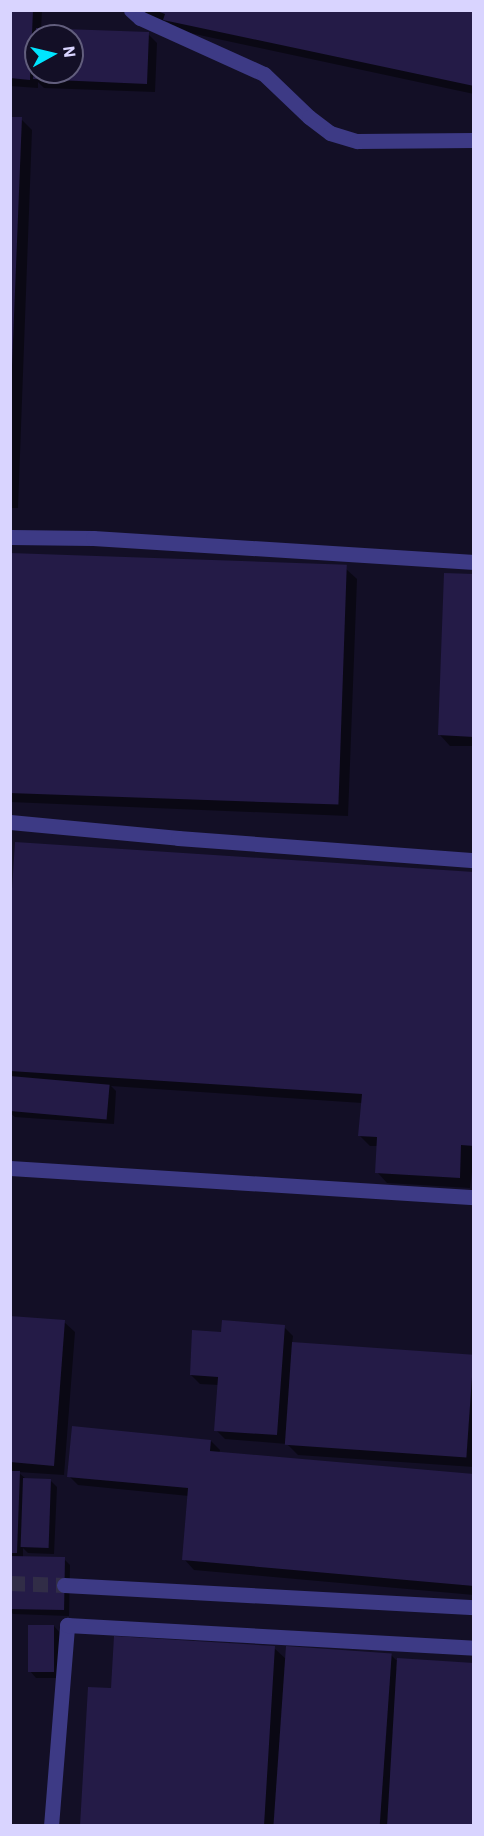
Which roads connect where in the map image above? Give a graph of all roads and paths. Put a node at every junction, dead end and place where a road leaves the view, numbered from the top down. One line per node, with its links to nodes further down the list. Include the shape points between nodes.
1 (131, 10): 2 (lane, via 140,18 264,74 330,133 357,141)
2 (474, 140)
3 (10, 537): 4 (lane, via 93,538)
4 (474, 561)
5 (10, 822): 6 (lane)
6 (474, 860)
7 (10, 1168): 8 (lane)
8 (474, 1197)
9 (64, 1585): 10 (lane)
10 (474, 1607)
11 (474, 1648): 12 (lane, via 67,1625)
12 (51, 1826)

